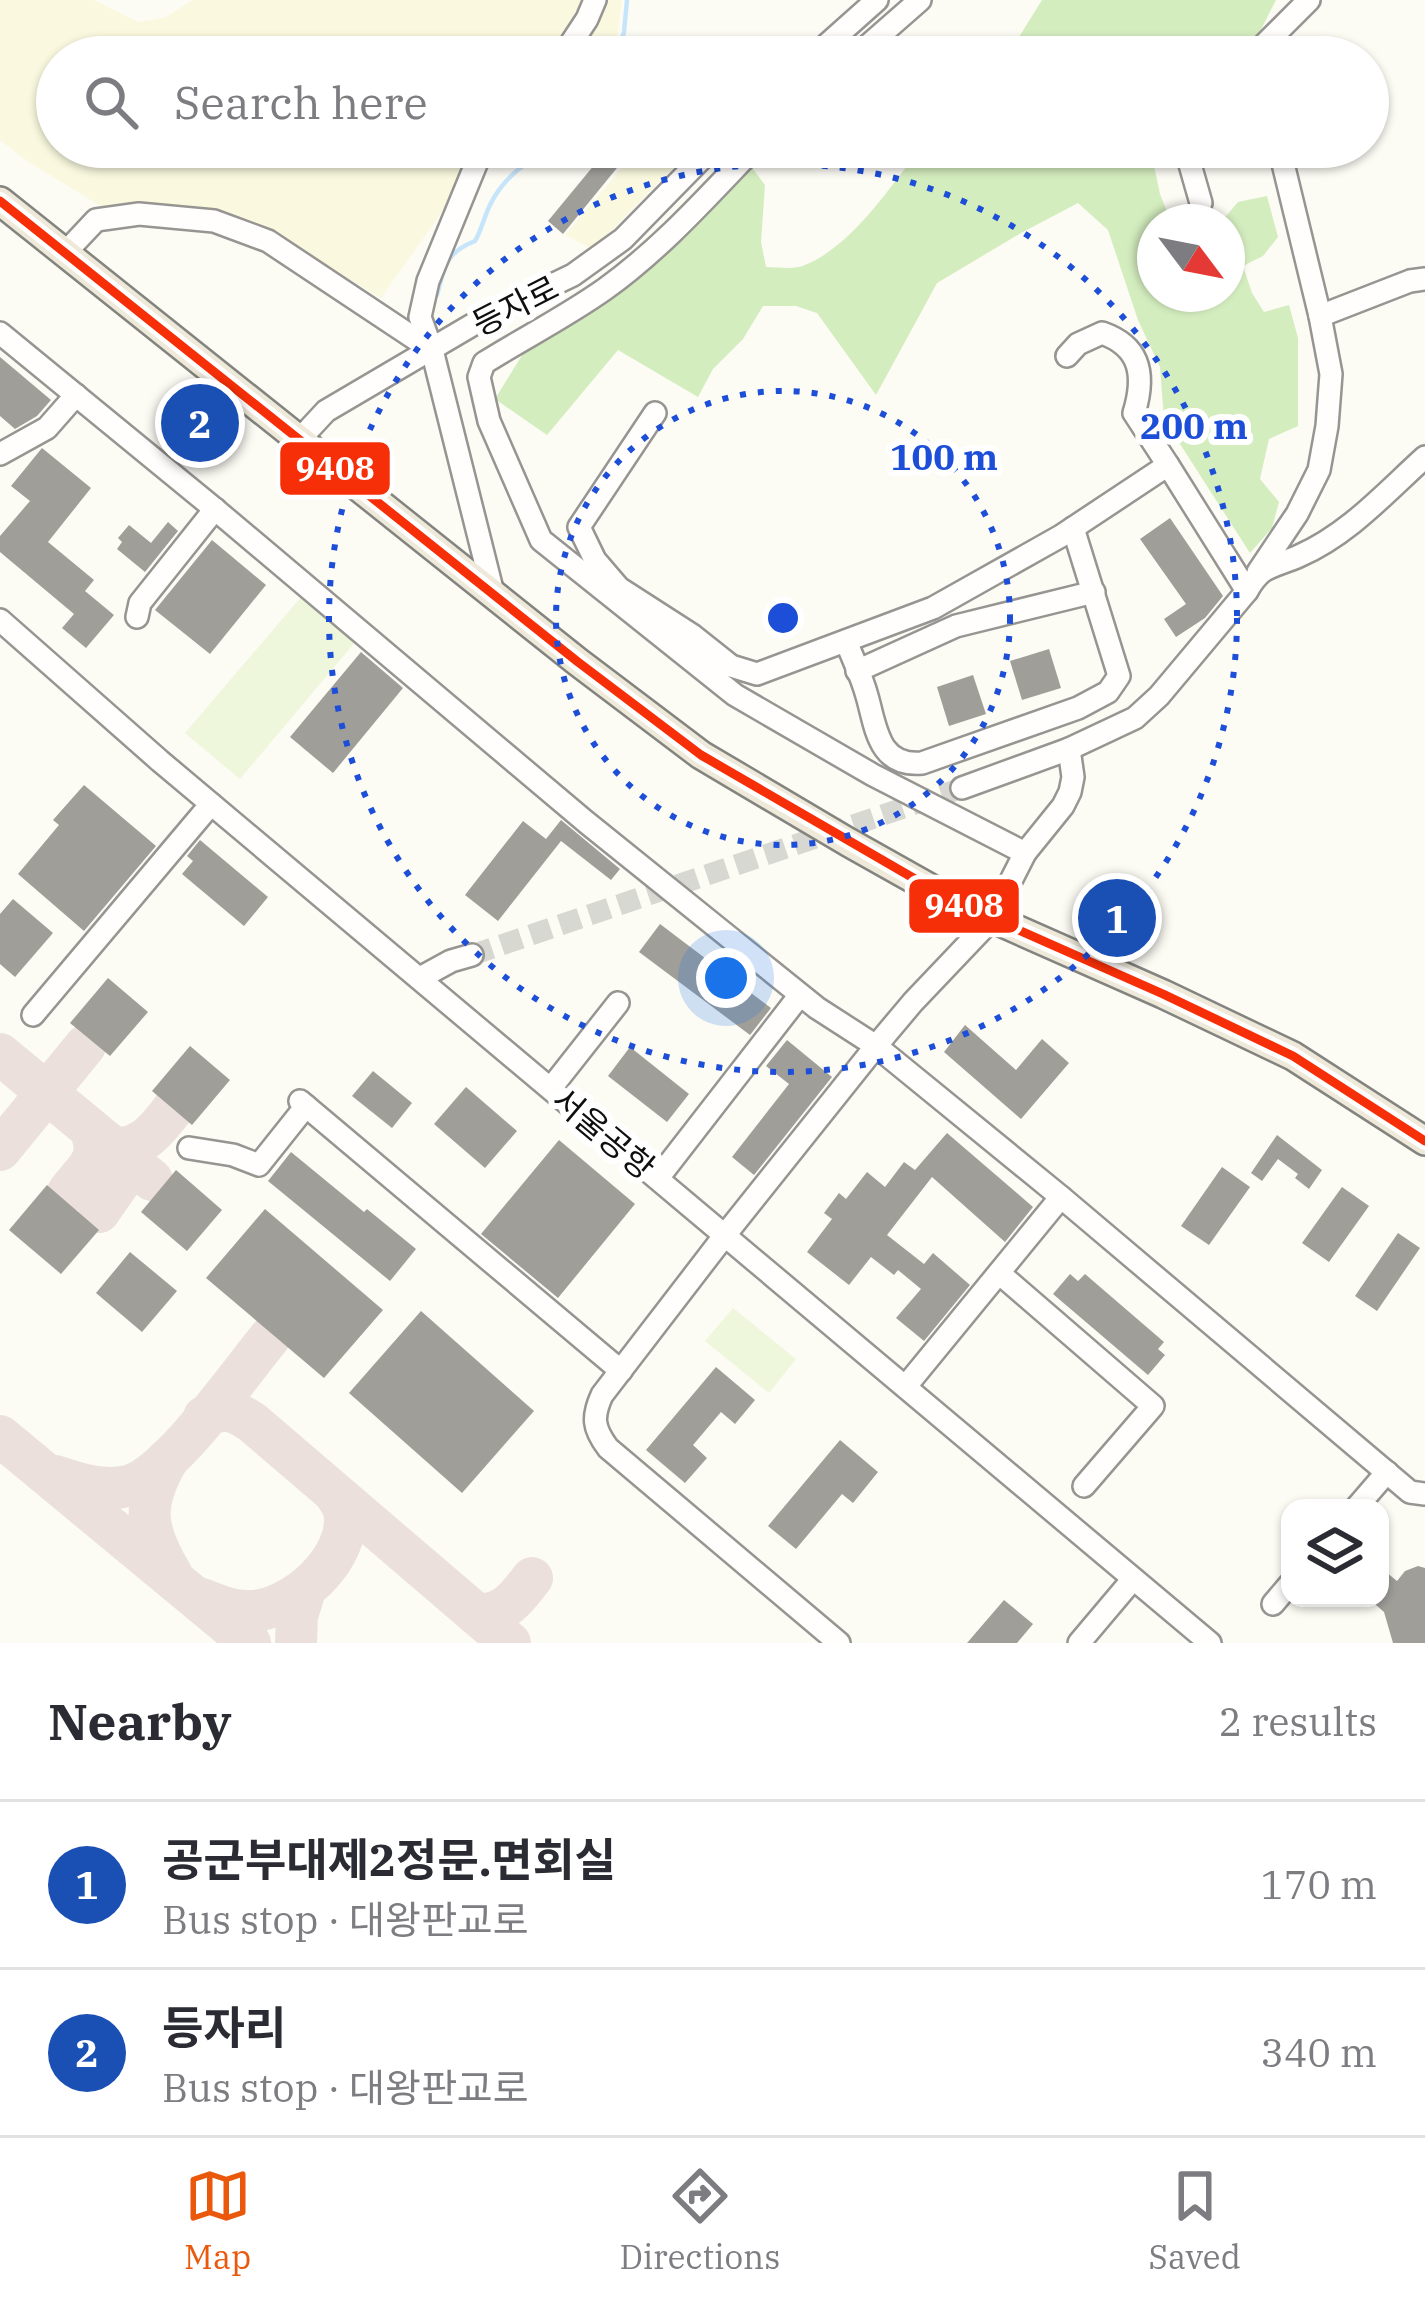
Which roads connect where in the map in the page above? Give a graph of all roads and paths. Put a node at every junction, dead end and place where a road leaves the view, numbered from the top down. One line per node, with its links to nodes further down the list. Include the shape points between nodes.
1 (595, 0): 5 (street)
2 (877, 0): 6 (street)
3 (920, 0): 7 (street)
4 (1309, 0): 8 (street)
5 (576, 36)
6 (837, 36)
7 (878, 36)
8 (1273, 36)
9 (474, 168): 20 (street, via 419,317)
10 (692, 168): 20 (street, 등자로, via 623,239 573,275)
11 (735, 168): 40 (street, via 601,292 484,363 478,377 490,421 541,540 735,695)
12 (1191, 168): 15 (street)
13 (1284, 168): 18 (street)
14 (0, 201): 16 (main road)
15 (1201, 203)
16 (65, 253): 20 (street, via 96,220 139,214 214,221 268,241); 24 (main road)
17 (1425, 279): 18 (street)
18 (1320, 316): 30 (street, via 1331,374 1319,470)
19 (0, 333): 22 (street)
20 (432, 350): 24 (street, 등자로, via 326,411); 32 (street)
21 (1067, 356): 27 (street, via 1102,333 1130,352 1141,369 1134,413)
22 (76, 395): 25 (street, via 47,428); 28 (street)
23 (655, 413): 35 (street, via 579,527 595,560 619,588 731,666 757,674)
24 (300, 439): 32 (main road)
25 (0, 454)
26 (1425, 457): 30 (street, via 1354,524)
27 (1168, 465): 29 (street); 30 (street)
28 (215, 509): 33 (street); 44 (street)
29 (1073, 528): 31 (street); 35 (street, via 933,608)
30 (1252, 582): 37 (street, via 1135,718)
31 (1094, 592): 36 (street, via 956,626); 36 (street, via 1119,676 1108,692 922,763 892,756 874,731)
32 (493, 593): 41 (main road, via 701,755)
33 (137, 616)
34 (0, 620): 39 (street, 서울공항)
35 (846, 641): 36 (street)
36 (857, 670)
37 (1069, 749): 38 (street); 40 (street, via 1070,792)
38 (962, 788)
39 (211, 804): 43 (street, 서울공항); 46 (street)
40 (1025, 853): 41 (street)
41 (991, 920): 47 (street); 49 (main road, via 1293,1056)
42 (472, 955): 43 (street)
43 (420, 979): 48 (street, 서울공항)
44 (800, 995): 47 (street); 51 (street)
45 (618, 1003): 48 (street)
46 (33, 1015)
47 (876, 1046): 52 (street); 53 (street)
48 (551, 1088): 51 (street, 서울공항)
49 (1425, 1141)
50 (189, 1148): 55 (street, via 259,1165 303,1104)
51 (658, 1178): 53 (street, 서울공항)
52 (1061, 1197): 54 (street); 57 (street)
53 (725, 1234): 55 (street); 56 (street, 서울공항)
54 (999, 1273): 56 (street); 58 (street, via 1153,1406)
55 (621, 1371): 64 (street, via 593,1415 608,1448)
56 (906, 1386): 61 (street, 서울공항)
57 (1387, 1472): 59 (street); 60 (street)
58 (1084, 1486)
59 (1420, 1498)
60 (1364, 1499)
61 (1133, 1579): 65 (street); 66 (street, 서울공항)
62 (1281, 1595): 63 (street)
63 (1273, 1604)
64 (839, 1643)
65 (1078, 1643)
66 (1210, 1643)

